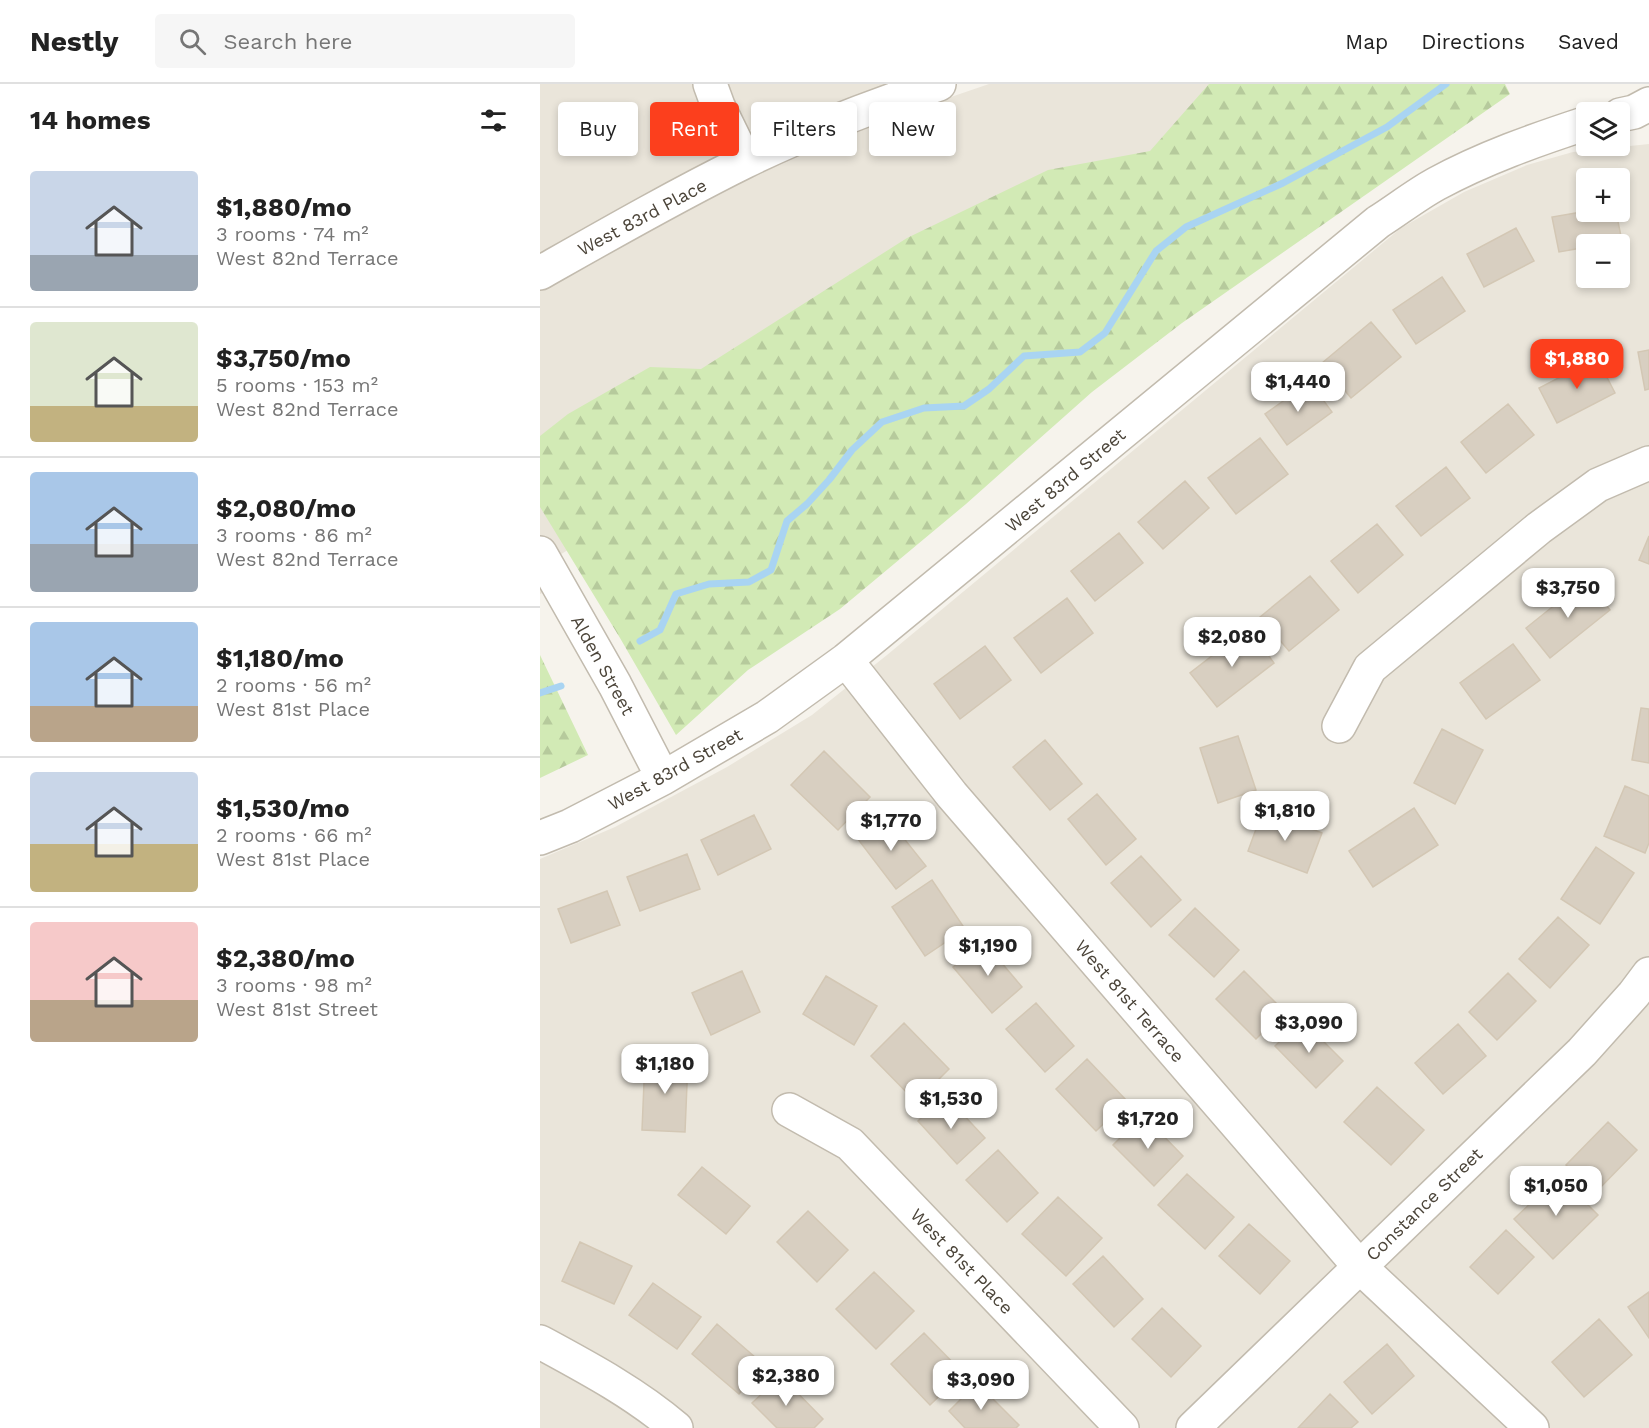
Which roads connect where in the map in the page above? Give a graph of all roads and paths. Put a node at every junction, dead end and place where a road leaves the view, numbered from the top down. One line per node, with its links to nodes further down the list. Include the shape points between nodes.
1 (710, 84): 4 (street)
2 (939, 84): 4 (street, West 83rd Place)
3 (1576, 126): 8 (street, West 83rd Street, via 1480,162 1434,185 1378,222)
4 (745, 161): 5 (street, West 83rd Place)
5 (540, 273)
6 (1649, 463): 9 (street, via 1598,485 1539,528 1370,668)
7 (540, 553): 10 (street, Alden Street)
8 (846, 660): 10 (street, West 83rd Street, via 767,717); 14 (street, West 81st Terrace, via 952,795)
9 (1339, 726)
10 (663, 778): 11 (street, West 83rd Street)
11 (540, 838)
12 (1649, 974): 14 (street, Constance Street, via 1582,1052)
13 (789, 1110): 17 (street, West 81st Place, via 850,1144)
14 (1359, 1266): 18 (street, Constance Street); 19 (street, West 81st Terrace)
15 (540, 1342): 16 (street, via 600,1374)
16 (676, 1428)
17 (1122, 1428)
18 (1193, 1428)
19 (1532, 1428)

